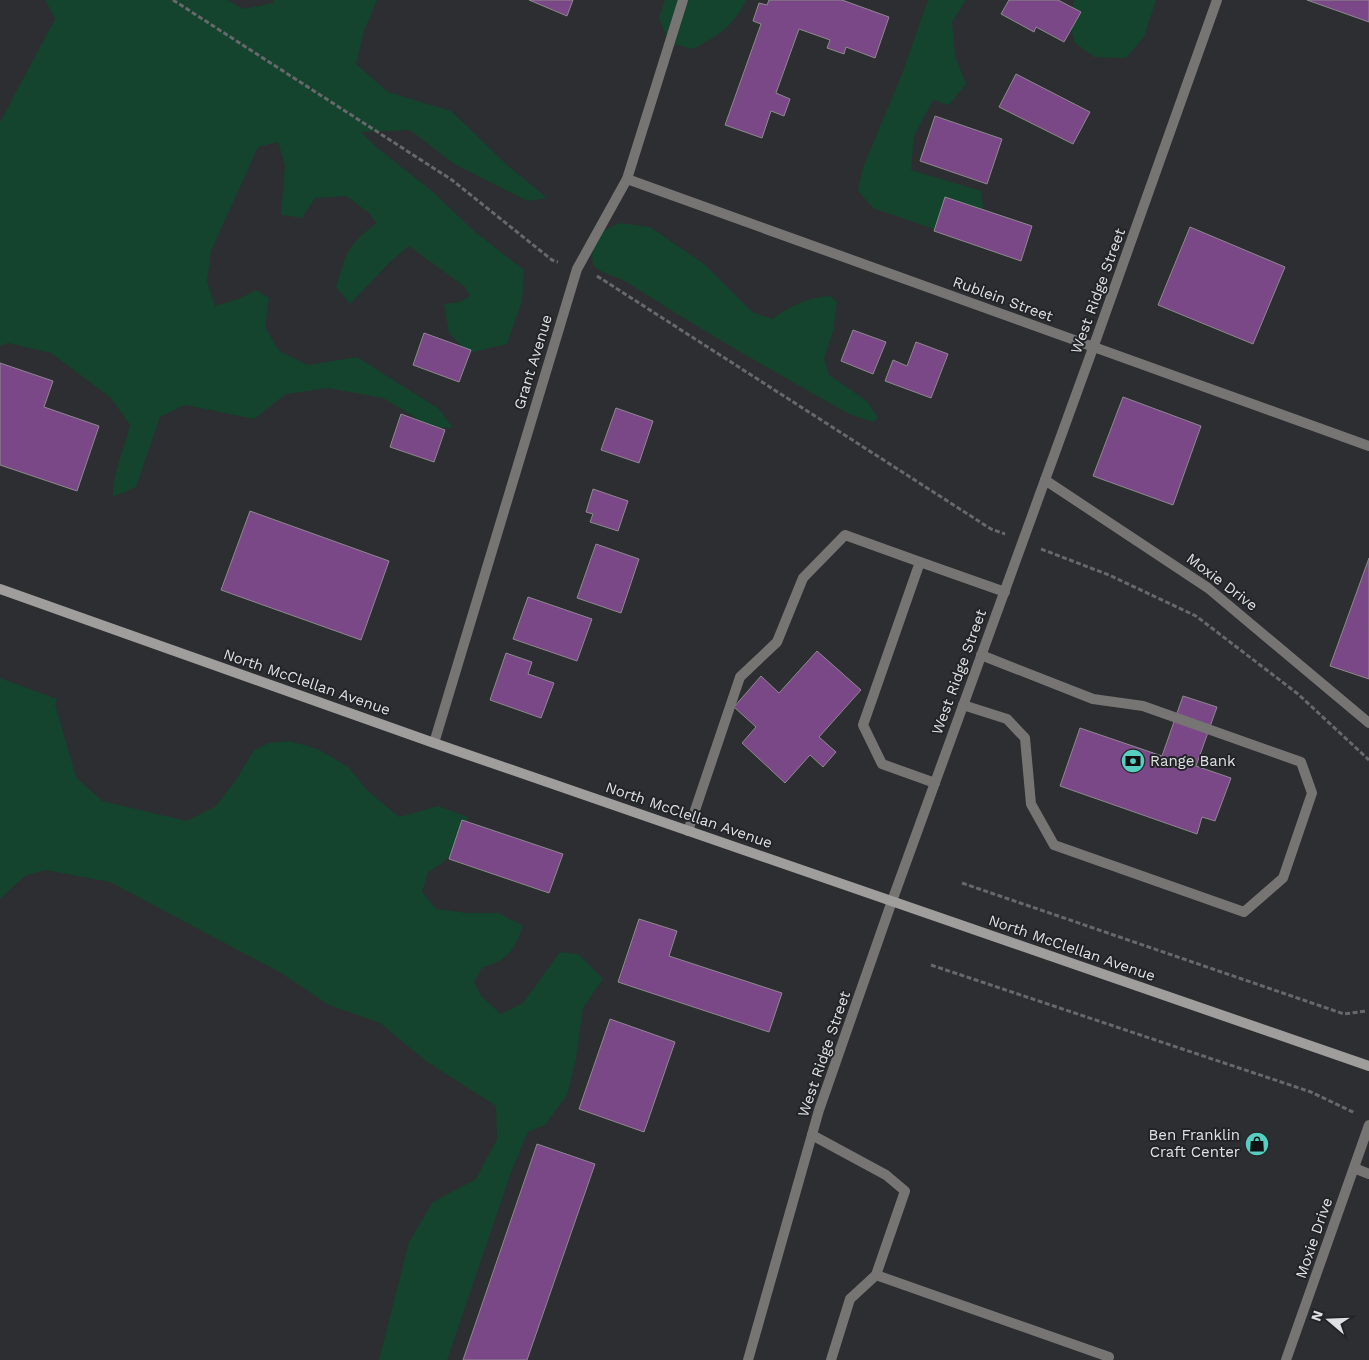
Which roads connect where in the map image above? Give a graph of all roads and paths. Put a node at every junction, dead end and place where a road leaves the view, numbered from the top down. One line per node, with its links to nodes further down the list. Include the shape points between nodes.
1 (173, 0): 5 (path, via 452,180)
2 (683, 0): 4 (street, Grant Avenue)
3 (1217, 0): 7 (street, West Ridge Street)
4 (627, 180): 7 (street, Rublein Street); 18 (street, Grant Avenue, via 577,269)
5 (552, 260)
6 (601, 277): 10 (path)
7 (1094, 348): 8 (street, Rublein Street); 9 (street, West Ridge Street)
8 (1369, 446)
9 (1045, 480): 14 (street, West Ridge Street); 17 (street, Moxie Drive, via 1208,588)
10 (991, 529)
11 (1048, 551): 19 (path, via 1110,575 1196,616 1298,694)
12 (920, 562): 14 (street); 20 (street, via 863,725 882,764); 21 (street, via 845,535 803,578 777,642 740,677)
13 (0, 589): 18 (main road, North McClellan Avenue)
14 (1004, 592): 15 (street, West Ridge Street)
15 (981, 655): 16 (street, West Ridge Street); 16 (street, via 1093,699 1143,706 1301,762 1312,793 1283,878 1244,912 1054,845 1031,804 1025,738 1007,720)
16 (963, 704): 20 (street, West Ridge Street)
17 (1369, 723)
18 (434, 743): 21 (main road, North McClellan Avenue)
19 (1369, 760)
20 (935, 783): 23 (street, West Ridge Street)
21 (688, 831): 23 (main road, North McClellan Avenue)
22 (962, 883): 25 (path, via 1344,1014)
23 (892, 901): 26 (main road, North McClellan Avenue); 29 (street, West Ridge Street)
24 (931, 965): 27 (path, via 1312,1092)
25 (1368, 1010)
26 (1369, 1066)
27 (1361, 1116)
28 (1369, 1125): 30 (street, Moxie Drive)
29 (812, 1135): 32 (street, via 886,1175 905,1192); 33 (street, West Ridge Street)
30 (1354, 1168): 31 (street); 36 (street, Moxie Drive)
31 (1369, 1174)
32 (876, 1275): 34 (street, via 850,1299); 35 (street, via 1109,1357)
33 (748, 1360)
34 (831, 1360)
35 (1101, 1360)
36 (1286, 1360)

